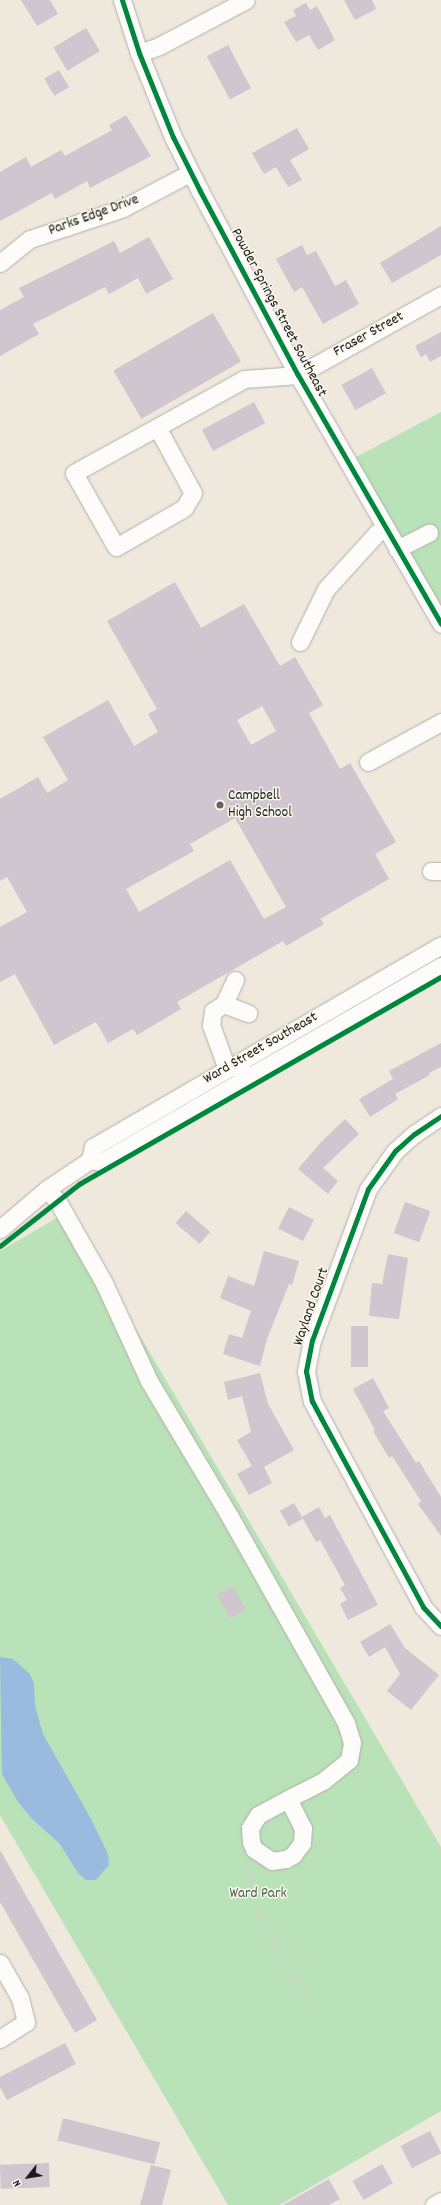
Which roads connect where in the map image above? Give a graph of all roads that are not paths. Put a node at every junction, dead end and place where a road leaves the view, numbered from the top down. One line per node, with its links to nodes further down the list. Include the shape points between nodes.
1 (122, 0): 3 (street, Powder Springs Street Southeast)
2 (246, 0): 3 (street, via 159,46)
3 (139, 52): 4 (street, Powder Springs Street Southeast)
4 (190, 173): 5 (street, Parks Edge Drive, via 123,208 30,239); 7 (street, Powder Springs Street Southeast)
5 (0, 263)
6 (441, 295): 7 (street, Fraser Street)
7 (298, 375): 8 (street, via 244,379); 9 (street, Powder Springs Street Southeast)
8 (157, 427): 8 (street, via 74,473 116,547 184,508 193,493)
9 (385, 528): 11 (street, Powder Springs Street Southeast); 13 (street, via 377,533 326,589)
10 (429, 533): 11 (street)
11 (397, 549): 12 (street, Powder Springs Street Southeast)
12 (441, 624)
13 (300, 642)
14 (441, 722): 15 (street)
15 (368, 762)
16 (441, 945): 21 (street, Ward Street Southeast)
17 (441, 966): 22 (street, Ward Street Southeast)
18 (235, 980): 19 (street)
19 (224, 1004): 20 (street); 21 (street, via 213,1011 211,1025 224,1061)
20 (248, 1013)
21 (230, 1066): 22 (street); 24 (street, Ward Street Southeast, via 93,1147)
22 (255, 1073): 24 (street, Ward Street Southeast, via 101,1162)
23 (441, 1116): 27 (street, Wayland Court, via 414,1134 395,1151 368,1189 312,1340 306,1371 311,1395 320,1418 423,1607)
24 (90, 1160): 25 (street, Ward Street Southeast)
25 (47, 1189): 26 (street, Ward Street Southeast); 28 (street, via 62,1208 104,1283 149,1381 230,1516 346,1723 352,1743 349,1760 323,1781)
26 (0, 1228)
27 (441, 1626)
28 (288, 1799): 28 (street, via 303,1828 302,1843 293,1855 279,1861 265,1858 254,1849 249,1835 253,1821 264,1810)
29 (0, 1963): 30 (street, via 20,1998 26,2022)
30 (0, 2039)
31 (441, 2201): 32 (street)
32 (434, 2205)

